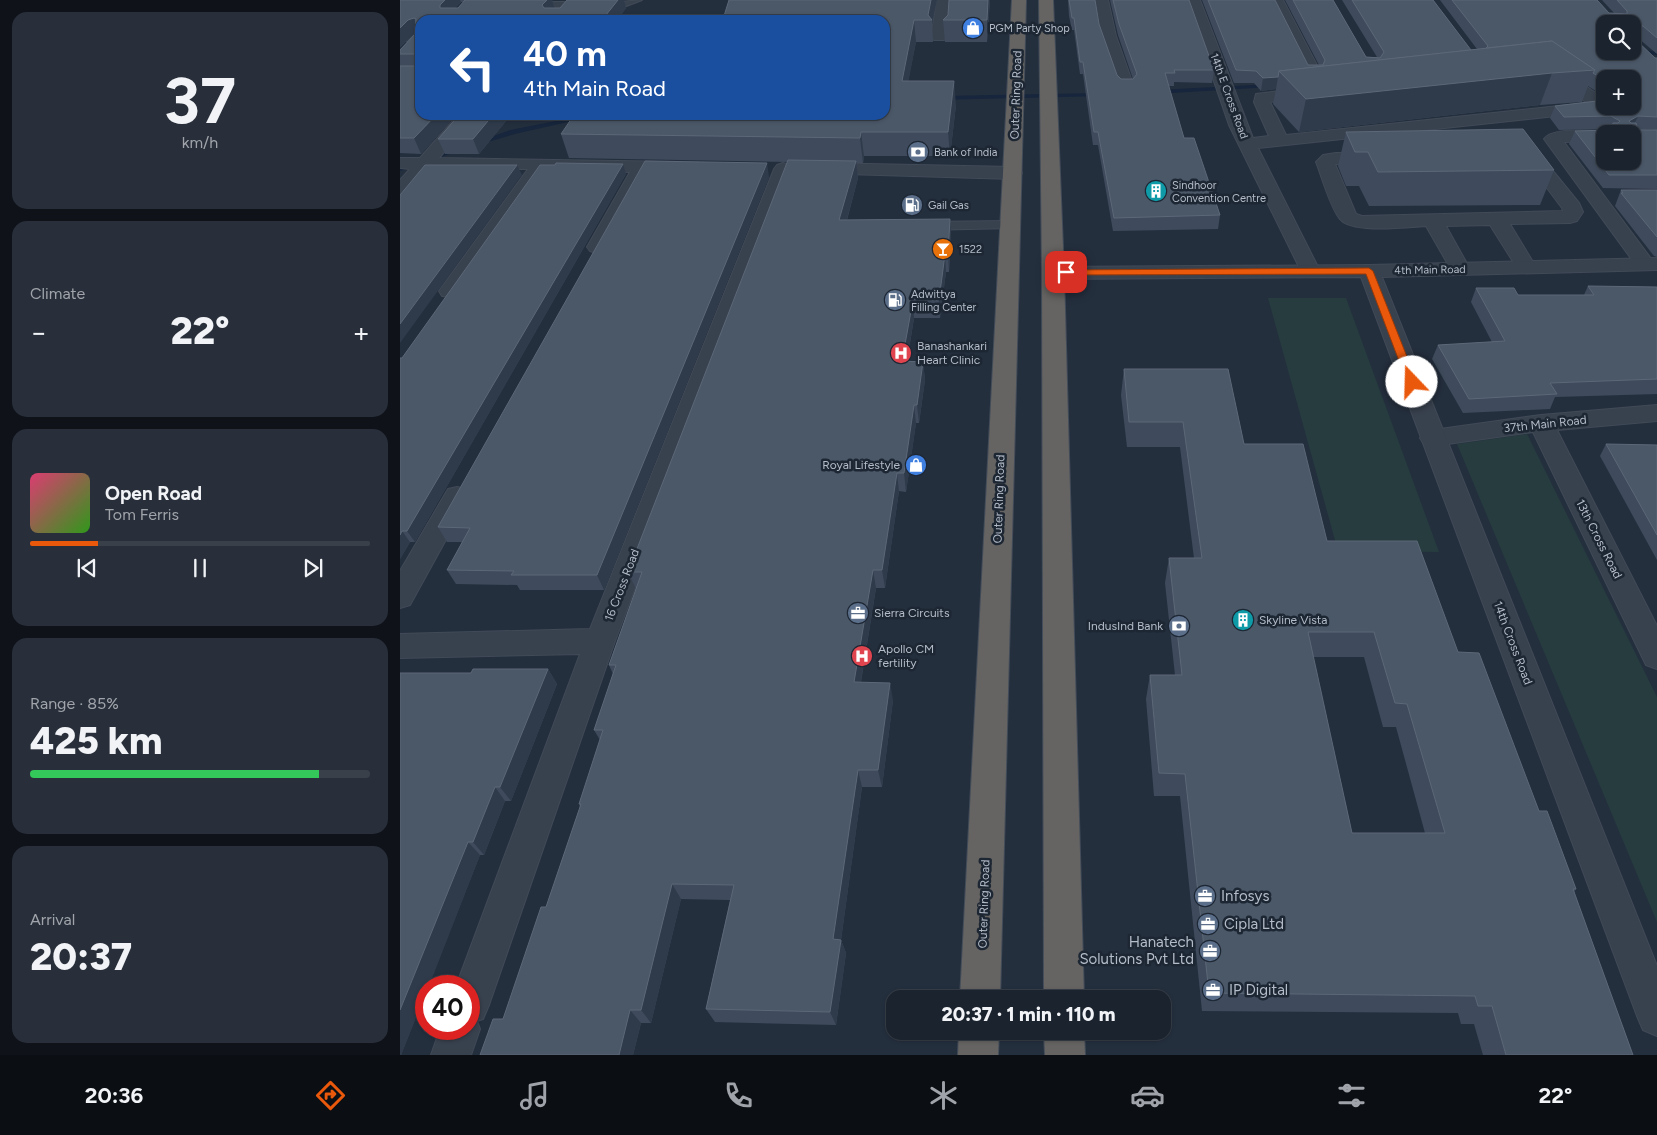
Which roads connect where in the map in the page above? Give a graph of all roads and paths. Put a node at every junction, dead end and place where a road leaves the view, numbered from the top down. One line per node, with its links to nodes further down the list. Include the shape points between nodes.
1 (479, 0): 2 (lane, via 481,4 501,5 621,5)
2 (637, 0)
3 (944, 0): 13 (street)
4 (1019, 0): 33 (highway, Outer Ring Road)
5 (1046, 0): 47 (highway)
6 (1101, 0): 18 (street, via 1108,36)
7 (1193, 0): 23 (street, 14th E Cross Road)
8 (1276, 0): 17 (street)
9 (567, 8): 10 (street)
10 (560, 15)
11 (400, 36): 12 (street)
12 (415, 37)
13 (939, 37)
14 (415, 43): 15 (street)
15 (407, 52)
16 (1543, 66): 20 (street, via 1598,103 1593,107)
17 (1313, 73)
18 (1126, 87)
19 (1324, 90): 22 (street, via 1262,98)
20 (1532, 115): 25 (street); 26 (street)
21 (463, 120): 29 (street)
22 (1271, 122): 23 (street); 26 (street)
23 (1238, 125): 27 (street, 14th E Cross Road)
24 (1596, 136): 25 (street)
25 (1553, 139): 35 (street)
26 (1280, 141): 27 (street)
27 (1247, 144): 45 (street, 14th E Cross Road)
28 (400, 163): 29 (street)
29 (423, 163): 30 (street); 34 (street)
30 (541, 164): 31 (street); 48 (street)
31 (641, 168): 32 (street); 41 (street)
32 (698, 168)
33 (1013, 173): 39 (highway, Outer Ring Road); 54 (street, 16 Cross Road, via 773,168)
34 (400, 191)
35 (1594, 196): 36 (street); 42 (street)
36 (1621, 196)
37 (1497, 220): 38 (street); 38 (street, via 1562,219 1570,217 1573,212 1538,164 1526,157 1336,158 1325,162 1348,217 1353,220); 43 (street)
38 (1432, 221): 44 (street)
39 (1010, 225): 40 (lane); 58 (highway, Outer Ring Road)
40 (913, 226)
41 (588, 262)
42 (1651, 264): 43 (street, 4th Main Road)
43 (1526, 267): 44 (street, 4th Main Road)
44 (1460, 269): 46 (street, 4th Main Road)
45 (1310, 271): 46 (street, 4th Main Road); 47 (street, 4th Main Road)
46 (1369, 271): 51 (street, 14th Cross Road)
47 (1052, 273): 59 (highway)
48 (439, 306)
49 (1657, 413): 50 (street, 37th Main Road)
50 (1541, 423): 51 (street, 37th Main Road); 56 (street, 13th Cross Road)
51 (1434, 438): 60 (street, 14th Cross Road)
52 (468, 477): 53 (street)
53 (400, 597)
54 (600, 641): 55 (street); 57 (street, 16 Cross Road)
55 (400, 646)
56 (1657, 656)
57 (480, 975)
58 (980, 990)
59 (1064, 990)
60 (1657, 1016)
61 (456, 1040): 64 (street)
62 (979, 1040): 65 (highway)
63 (1064, 1040): 66 (highway)
64 (451, 1055)
65 (978, 1055)
66 (1065, 1055)

